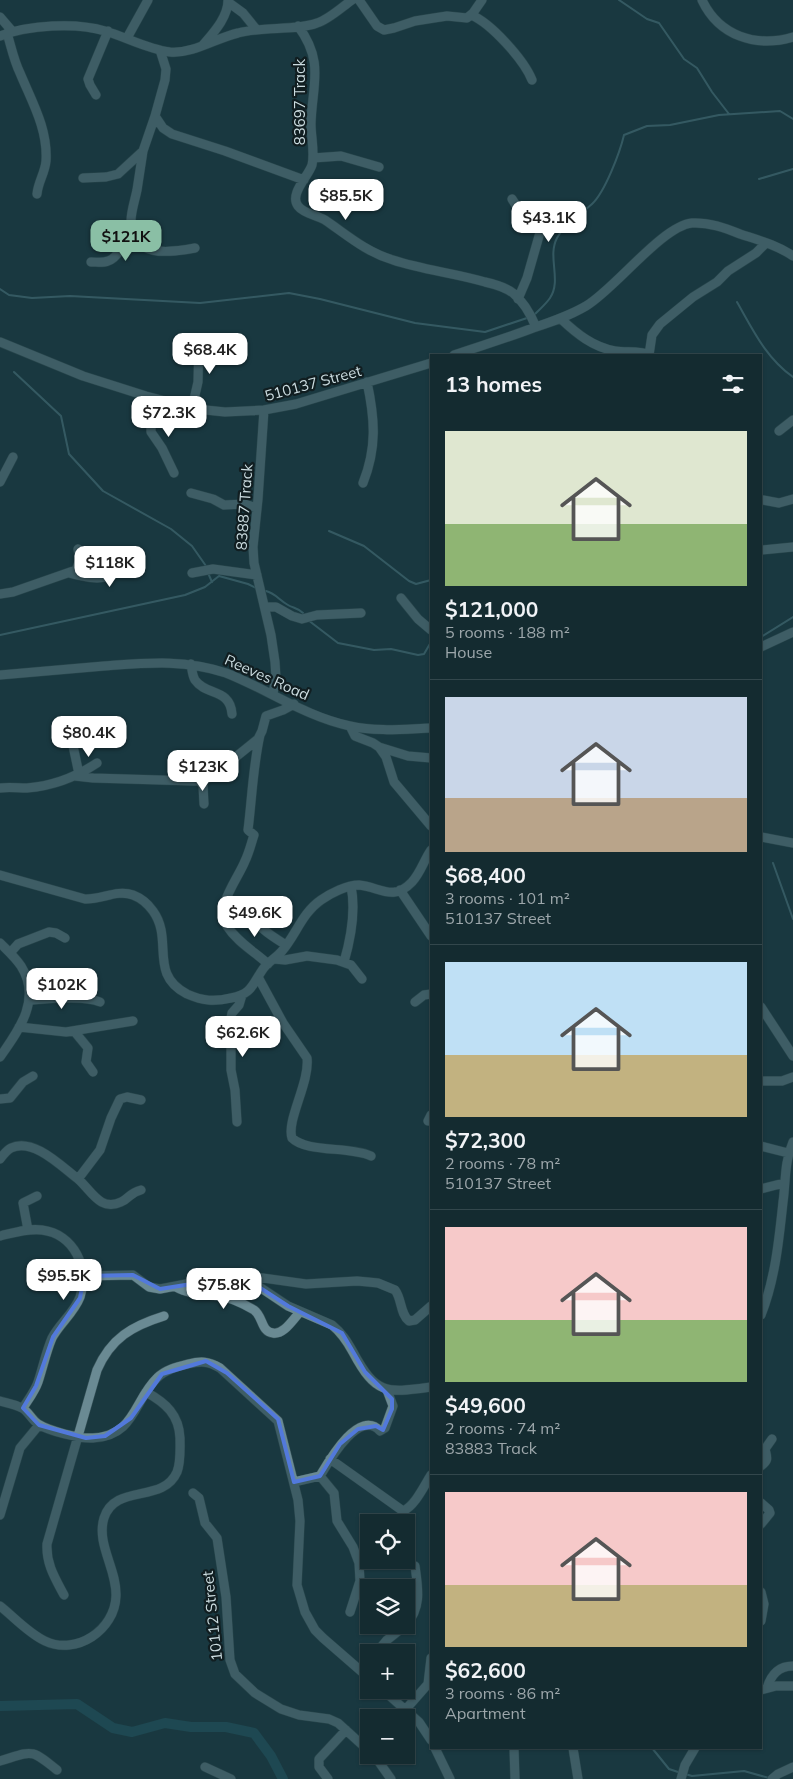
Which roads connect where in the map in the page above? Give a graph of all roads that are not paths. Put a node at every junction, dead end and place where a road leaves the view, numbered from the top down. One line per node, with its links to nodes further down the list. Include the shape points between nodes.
1 (148, 0): 14 (street)
2 (359, 0): 7 (street, via 377,26 386,30 434,18 467,18)
3 (482, 0): 7 (street)
4 (702, 0): 13 (street, via 716,22 729,32 767,42)
5 (228, 1): 10 (street); 15 (street, via 223,18)
6 (348, 1): 9 (street, via 320,22)
7 (471, 15): 17 (street, via 499,35 528,69)
8 (0, 17): 12 (street)
9 (298, 26): 10 (street); 21 (street, 83697 Track, via 310,44 316,69 311,119)
10 (256, 29): 15 (street)
11 (108, 32): 12 (street, via 78,26 30,28); 14 (street); 18 (street, via 88,79)
12 (6, 33): 25 (street, via 19,72 37,109 44,136 46,169)
13 (793, 37)
14 (127, 38): 16 (street)
15 (203, 45): 16 (street, via 181,52)
16 (160, 50): 19 (street, via 166,70)
17 (532, 80)
18 (96, 95)
19 (155, 116): 20 (street); 24 (street, via 172,134)
20 (144, 151): 23 (street, via 118,174); 27 (street)
21 (313, 158): 22 (street, via 342,156); 24 (street, 83697 Track)
22 (379, 166)
23 (83, 178)
24 (304, 180): 32 (street, 83697 Track, via 296,196 299,207 326,221 369,251 402,263 493,284 509,290)
25 (37, 194)
26 (512, 199): 32 (street, via 524,218 541,228)
27 (131, 222): 29 (street, via 135,239 144,248 165,251); 31 (street, via 113,258 106,262)
28 (766, 242): 30 (street); 33 (street, via 714,225 684,225 660,240 594,301); 39 (street, via 756,253 660,324 652,335)
29 (195, 248)
30 (793, 256)
31 (91, 262)
32 (518, 299): 34 (street, 83697 Track)
33 (561, 319): 34 (street); 38 (street, via 590,342 616,351)
34 (536, 327): 37 (street)
35 (199, 338): 43 (street, via 198,382)
36 (0, 342): 42 (street, 510137 Street, via 83,376)
37 (457, 354)
38 (642, 354)
39 (650, 354)
40 (430, 362): 41 (street, 510137 Street)
41 (367, 382): 44 (street, 510137 Street, via 307,402); 50 (street, via 374,419 374,440)
42 (167, 402): 43 (street, 510137 Street); 48 (street, via 151,425 151,432)
43 (192, 408): 44 (street, 510137 Street, via 225,412)
44 (264, 410): 54 (street, 83887 Track)
45 (793, 420): 46 (street)
46 (779, 431)
47 (13, 457): 49 (street)
48 (174, 474)
49 (0, 482)
50 (363, 483)
51 (191, 493): 54 (street, via 224,505 246,504)
52 (793, 499): 53 (street, via 779,503)
53 (763, 500)
54 (256, 508): 61 (street, 83887 Track, via 252,547)
55 (793, 547): 57 (street)
56 (78, 549): 60 (street, via 78,566)
57 (762, 550)
58 (138, 555): 60 (street, via 120,571 102,578)
59 (192, 573): 61 (street, via 213,569)
60 (69, 574): 62 (street)
61 (257, 575): 64 (street, 83887 Track)
62 (0, 594)
63 (401, 598): 66 (street)
64 (265, 607): 65 (street, via 276,607 299,618); 71 (street, 83887 Track, via 275,662)
65 (361, 614)
66 (430, 629)
67 (793, 632): 68 (street)
68 (762, 647)
69 (191, 664): 70 (street, Reeves Road, via 158,662); 71 (street, Reeves Road, via 226,673); 73 (street, via 196,681 225,698)
70 (0, 675)
71 (273, 694): 72 (street, Reeves Road)
72 (294, 704): 74 (street, Reeves Road); 77 (street, via 266,716)
73 (232, 714)
74 (350, 726): 75 (street, Reeves Road, via 387,730); 78 (street, via 355,736)
75 (430, 728)
76 (77, 734): 81 (street, via 72,741)
77 (260, 735): 82 (street, via 211,777); 98 (street, via 248,830 254,835 224,906 227,926 240,941)
78 (379, 747): 79 (street, via 408,756); 85 (street, via 394,782)
79 (430, 758)
80 (97, 763): 81 (street)
81 (77, 775): 82 (street); 83 (street, via 39,786)
82 (200, 780): 84 (street)
83 (0, 788)
84 (204, 804)
85 (430, 825)
86 (762, 837): 87 (street)
87 (793, 843)
88 (430, 852): 91 (street, via 416,877)
89 (0, 875): 103 (street, via 85,899 120,893 135,896 148,904 161,924 165,971 175,986 195,998 208,1001)
90 (351, 886): 91 (street, via 390,893); 96 (street, via 313,906); 99 (street, via 351,937)
91 (400, 890): 93 (street)
92 (248, 908): 96 (street, via 266,932)
93 (430, 935)
94 (65, 938): 97 (street, via 49,932 18,944)
95 (0, 943): 97 (street)
96 (286, 945): 98 (street)
97 (10, 953): 104 (street, via 24,972)
98 (271, 962): 99 (street, via 307,956); 100 (street)
99 (344, 962): 101 (street, via 351,965)
100 (258, 977): 103 (street, via 249,991); 123 (street, via 307,1058 305,1080 291,1126 292,1138 302,1144 358,1151)
101 (362, 979)
102 (430, 994): 106 (street)
103 (242, 995): 119 (street, via 230,1023)
104 (29, 1000): 105 (street, via 66,998); 109 (street)
105 (100, 1002)
106 (415, 1002)
107 (762, 1009): 111 (street)
108 (133, 1021): 110 (street)
109 (19, 1027): 110 (street); 112 (street)
110 (74, 1031): 113 (street, via 88,1048 86,1062)
111 (793, 1056)
112 (0, 1057)
113 (93, 1072)
114 (33, 1076): 117 (street, via 23,1082 10,1098)
115 (793, 1078): 116 (street)
116 (762, 1081)
117 (0, 1098)
118 (141, 1100): 125 (street, via 127,1097 120,1100 100,1150)
119 (237, 1122)
120 (793, 1142): 122 (street)
121 (762, 1146): 122 (street)
122 (788, 1153): 126 (street)
123 (371, 1156)
124 (1, 1157): 125 (street, via 15,1147 30,1147)
125 (78, 1179): 128 (street, via 96,1200 104,1203 119,1203 131,1193)
126 (784, 1183): 127 (street); 137 (street, via 772,1278)
127 (762, 1189)
128 (141, 1190)
129 (37, 1196): 130 (street, via 23,1203)
130 (28, 1230): 131 (street); 132 (street, via 49,1232 68,1243 77,1255)
131 (0, 1236)
132 (84, 1276): 134 (street, via 129,1275 155,1289); 143 (street, via 80,1298 53,1337 36,1386)
133 (242, 1276): 134 (street); 135 (street, via 306,1284 378,1283 397,1292 404,1316 409,1321 415,1320); 136 (street)
134 (175, 1287): 136 (street, via 227,1298 253,1310 270,1333 280,1332)
135 (430, 1307)
136 (300, 1312): 140 (street, via 332,1325 342,1333 370,1378)
137 (762, 1313)
138 (164, 1316): 145 (street, via 127,1332 105,1354 97,1370)
139 (430, 1387): 140 (street)
140 (387, 1390): 147 (street, via 393,1406 384,1428 380,1431 370,1426 358,1429 345,1439)
141 (146, 1392): 145 (street, via 131,1418 120,1429 100,1437); 151 (street, via 156,1378 176,1367 202,1361 220,1368 276,1418); 159 (street, via 168,1406 176,1419 180,1431 179,1466 169,1483 156,1490 118,1499 104,1516 103,1537 116,1596 108,1621 88,1640 56,1644 39,1637)
142 (0, 1400): 143 (street)
143 (23, 1408): 144 (street)
144 (39, 1425): 145 (street); 154 (street, via 20,1448)
145 (78, 1436): 157 (street, via 47,1544 50,1568)
146 (772, 1439): 148 (street, via 765,1449 767,1462)
147 (330, 1459): 149 (street); 150 (street, via 403,1511 414,1502)
148 (762, 1465)
149 (320, 1476): 151 (street); 161 (street, via 333,1490 337,1521 355,1551 360,1569)
150 (430, 1477)
151 (294, 1482): 166 (street, via 299,1507 297,1577 300,1600 315,1630)
152 (193, 1493): 173 (street, 10112 Street, via 198,1498 205,1523 218,1542 230,1660 235,1674 255,1694 281,1708 299,1715 334,1721)
153 (762, 1504): 155 (street, via 770,1513)
154 (0, 1515)
155 (762, 1523)
156 (415, 1566): 160 (street, via 419,1592)
157 (64, 1595)
158 (762, 1596): 162 (street)
159 (0, 1606)
160 (415, 1610)
161 (350, 1612)
162 (762, 1615)
163 (395, 1634): 164 (street)
164 (384, 1644)
165 (793, 1666): 169 (street, via 775,1672)
166 (360, 1667)
167 (430, 1667): 171 (street, via 428,1684)
168 (793, 1686): 169 (street)
169 (764, 1689)
170 (394, 1699): 171 (street)
171 (406, 1709)
172 (415, 1718): 174 (street)
173 (346, 1730): 175 (street, 10112 Street); 186 (street, via 318,1758 319,1768)
174 (430, 1738)
175 (360, 1743)
176 (435, 1749): 188 (street)
177 (514, 1749): 189 (street)
178 (572, 1749): 190 (street)
179 (694, 1749): 191 (street)
180 (0, 1761): 184 (street, via 32,1753)
181 (380, 1764): 187 (street)
182 (793, 1766): 192 (street)
183 (205, 1767): 185 (street)
184 (57, 1770)
185 (231, 1779)
186 (328, 1779)
187 (391, 1779)
188 (450, 1779)
189 (515, 1779)
190 (578, 1779)
191 (680, 1779)
192 (772, 1779)

